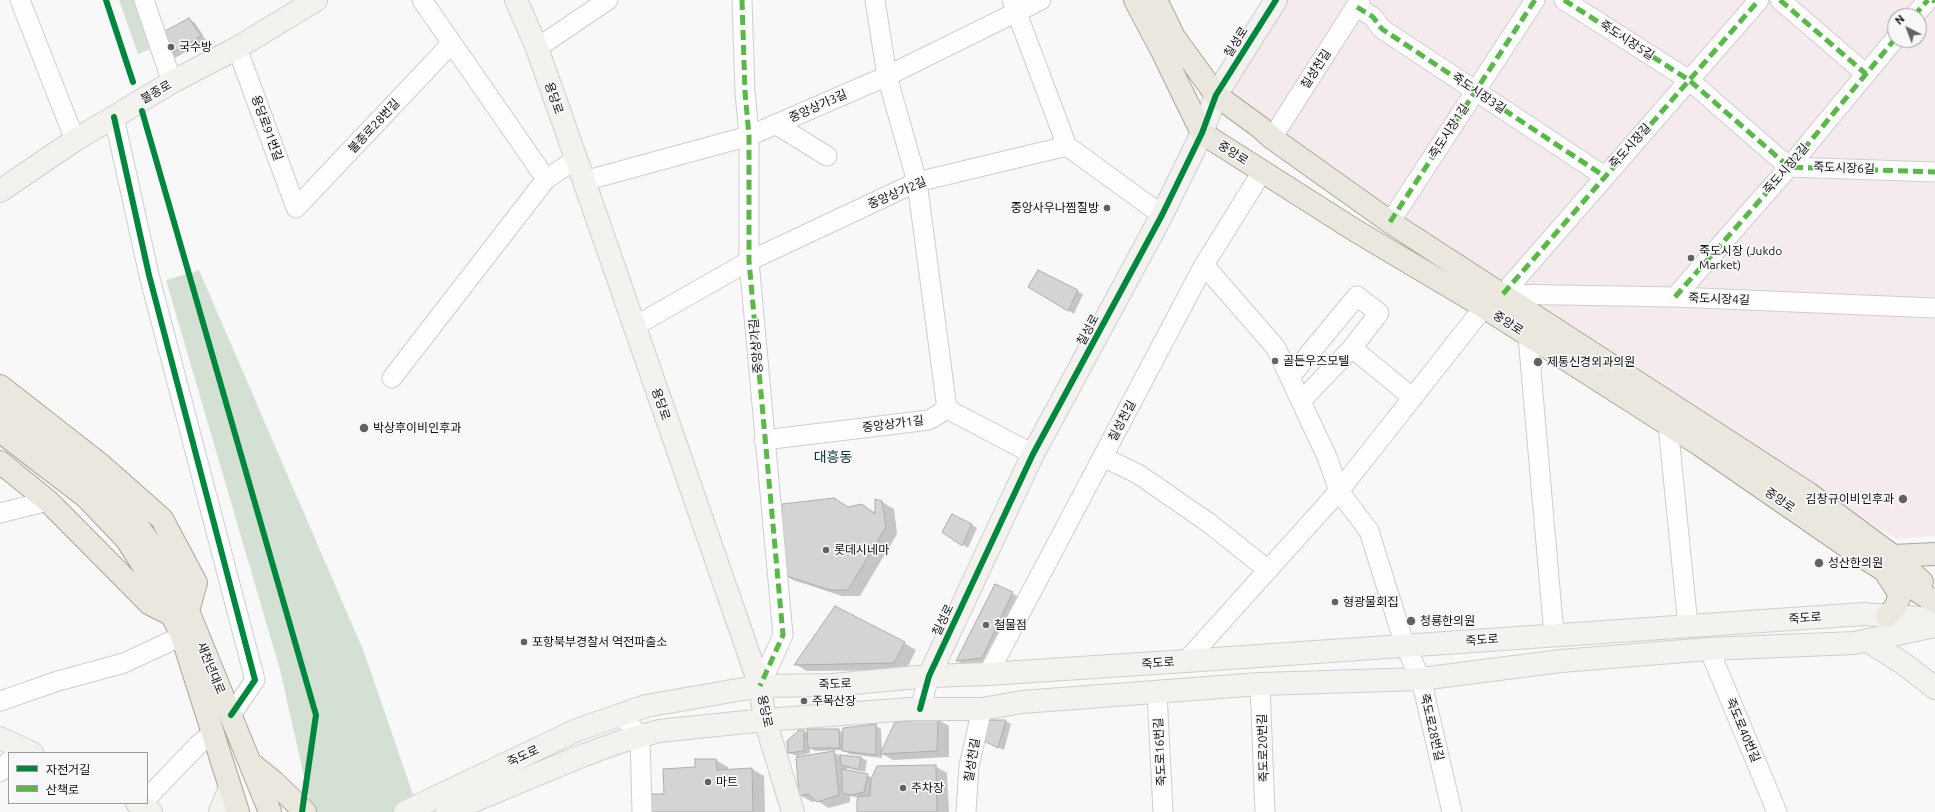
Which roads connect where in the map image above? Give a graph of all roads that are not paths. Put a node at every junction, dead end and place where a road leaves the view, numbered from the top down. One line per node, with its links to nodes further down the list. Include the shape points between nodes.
1 (20, 0): 38 (street)
2 (144, 0): 30 (street)
3 (316, 0): 24 (main road, 불종로)
4 (422, 0): 23 (street)
5 (516, 0): 25 (main road, 용당로)
6 (608, 0): 25 (street)
7 (742, 0): 36 (street, 중앙상가길)
8 (875, 0): 28 (street)
9 (1041, 0): 21 (street, 중앙상가3길)
10 (1135, 0): 35 (main road)
11 (1156, 0): 32 (main road, 중앙로, via 1174,37)
12 (1276, 0): 32 (main road, 칠성로)
13 (1535, 0): 31 (street, 죽도시장1길)
14 (1564, 0): 29 (street, 죽도시장5길)
15 (1759, 0): 29 (street, 죽도시장길)
16 (1780, 0): 27 (street)
17 (1928, 0): 22 (street)
18 (1932, 0): 19 (street)
19 (1935, 2)
20 (1358, 3): 31 (street, 죽도시장3길, via 1382,29); 37 (street, 칠성천길)
21 (1014, 5): 28 (street, 중앙상가3길); 39 (street)
22 (1921, 8)
23 (452, 43): 46 (street); 50 (street, 불종로28번길)
24 (238, 48): 30 (main road, 불종로); 50 (street, 용당로91번길)
25 (536, 48): 41 (main road, 용당로)
26 (1888, 48): 27 (street, 죽도시장2길)
27 (1866, 74): 42 (street, 죽도시장2길)
28 (887, 76): 34 (street, 중앙상가3길); 48 (street)
29 (1689, 80): 42 (street); 45 (street, 죽도시장길)
30 (172, 82): 33 (main road, 불종로)
31 (1476, 90): 45 (street, 죽도시장3길); 52 (street, 죽도시장1길)
32 (1216, 95): 35 (main road, 칠성로); 37 (main road, 중앙로)
33 (114, 116): 38 (main road, 불종로); 104 (street, via 149,275 255,680)
34 (775, 124): 36 (street, 중앙상가3길); 40 (street)
35 (1202, 133): 43 (main road, 중앙로); 51 (main road, 칠성로)
36 (749, 136): 47 (street, 중앙상가3길); 53 (street, 중앙상가길)
37 (1272, 138): 52 (main road, 중앙로)
38 (75, 140): 49 (main road, 불종로)
39 (1067, 146): 48 (street, 중앙상가2길); 51 (street)
40 (827, 156)
41 (575, 160): 46 (street); 47 (main road, 용당로)
42 (1789, 167): 44 (street, 죽도시장6길); 56 (street, 죽도시장2길)
43 (1262, 172): 54 (street, 칠성천길); 57 (main road, 중앙로)
44 (1935, 172)
45 (1604, 176): 55 (street, 죽도시장길)
46 (546, 179): 63 (street)
47 (584, 181): 59 (main road, 용당로)
48 (916, 182): 53 (street, 중앙상가2길); 68 (street)
49 (0, 191)
50 (296, 208)
51 (1162, 215): 72 (main road, 칠성로)
52 (1390, 222): 55 (main road, 중앙로)
53 (749, 261): 59 (street, 중앙상가2길); 71 (street, 중앙상가길)
54 (1204, 265): 62 (street, 죽도로28번길, via 1276,348); 73 (street, 칠성천길)
55 (1503, 294): 56 (street, 죽도시장4길); 79 (main road, 중앙로, via 1808,493)
56 (1675, 298): 58 (street, 죽도시장4길)
57 (1484, 307): 60 (main road, 중앙로); 65 (street)
58 (1935, 308)
59 (635, 326): 98 (main road, 용당로)
60 (1528, 336): 69 (main road, 중앙로); 88 (street)
61 (1352, 348): 62 (street, via 1378,313 1357,296); 65 (street); 66 (street)
62 (1290, 376): 66 (street, 죽도로28번길)
63 (392, 378)
64 (0, 386): 83 (main road, via 101,464 162,519 196,583)
65 (1413, 398): 75 (street)
66 (1301, 401): 75 (street, 죽도로28번길)
67 (0, 408): 83 (main road, via 120,502 155,550)
68 (946, 409): 71 (street, 중앙상가1길, via 929,420); 72 (street)
69 (1668, 425): 79 (main road, 중앙로); 86 (street)
70 (0, 431): 83 (main road, via 91,502 127,540)
71 (764, 440): 98 (street, 중앙상가길, via 783,635)
72 (1033, 454): 95 (main road, 칠성로)
73 (1103, 457): 80 (street, via 1138,474 1209,523); 94 (street, 칠성천길)
74 (0, 462): 76 (main road)
75 (1340, 491): 80 (street); 91 (street, 죽도로28번길, via 1370,531)
76 (48, 501): 77 (street); 83 (main road, via 150,604)
77 (0, 513)
78 (1935, 554): 79 (main road)
79 (1889, 563): 81 (main road, 중앙로); 82 (main road, 중앙로); 84 (main road, via 1900,595 1895,608)
80 (1268, 570): 93 (street)
81 (1935, 594)
82 (1935, 602)
83 (175, 604): 89 (main road, 새천년대로); 104 (main road, 새천년대로)
84 (1887, 616): 85 (main road, 죽도로); 86 (main road, 죽도로, via 1863,614)
85 (1935, 619)
86 (1688, 626): 88 (main road, 죽도로)
87 (1935, 626): 90 (main road, 죽도로)
88 (1554, 635): 91 (main road, 죽도로)
89 (182, 636): 101 (street, via 124,663 58,681); 107 (main road, 새천년대로)
90 (1868, 641): 92 (main road, 죽도로); 99 (main road)
91 (1405, 646): 93 (main road, 죽도로); 96 (street, 죽도로28번길)
92 (1709, 649): 96 (main road, 죽도로, via 1561,660); 128 (street, 죽도로40번길)
93 (1186, 661): 94 (main road, 죽도로)
94 (988, 674): 95 (main road, 죽도로)
95 (929, 676): 98 (main road, 죽도로, via 832,685); 102 (street)
96 (1421, 679): 97 (main road, 죽도로); 127 (street, 죽도로28번길)
97 (1260, 684): 100 (main road, 죽도로); 126 (street, 죽도로20번길)
98 (760, 686): 105 (main road, 죽도로, via 646,706); 106 (main road, 용당로)
99 (1935, 688)
100 (1157, 692): 103 (main road, 죽도로, via 1022,702); 125 (street, 죽도로16번길)
101 (0, 701)
102 (920, 709): 103 (main road, 죽도로); 106 (main road, 죽도로)
103 (982, 709): 124 (street, 칠성천길, via 969,766)
104 (231, 715): 112 (main road, 새천년대로)
105 (621, 715): 108 (street); 120 (main road, 죽도로, via 577,730)
106 (765, 720): 108 (main road, 죽도로); 123 (main road, 용당로)
107 (214, 732): 114 (main road, 새천년대로); 115 (street, via 198,744)
108 (640, 736): 121 (main road, 죽도로, via 584,755); 122 (street)
109 (0, 738): 110 (main road)
110 (18, 752)
111 (8, 764): 113 (street)
112 (251, 764): 118 (main road, 새천년대로); 119 (main road)
113 (0, 772)
114 (230, 788): 116 (main road); 117 (main road, 새천년대로)
115 (148, 798)
116 (220, 812)
117 (238, 812)
118 (270, 812)
119 (305, 812)
120 (405, 812)
121 (447, 812)
122 (642, 812)
123 (793, 812)
124 (966, 812)
125 (1163, 812)
126 (1265, 812)
127 (1452, 812)
128 (1777, 812)

